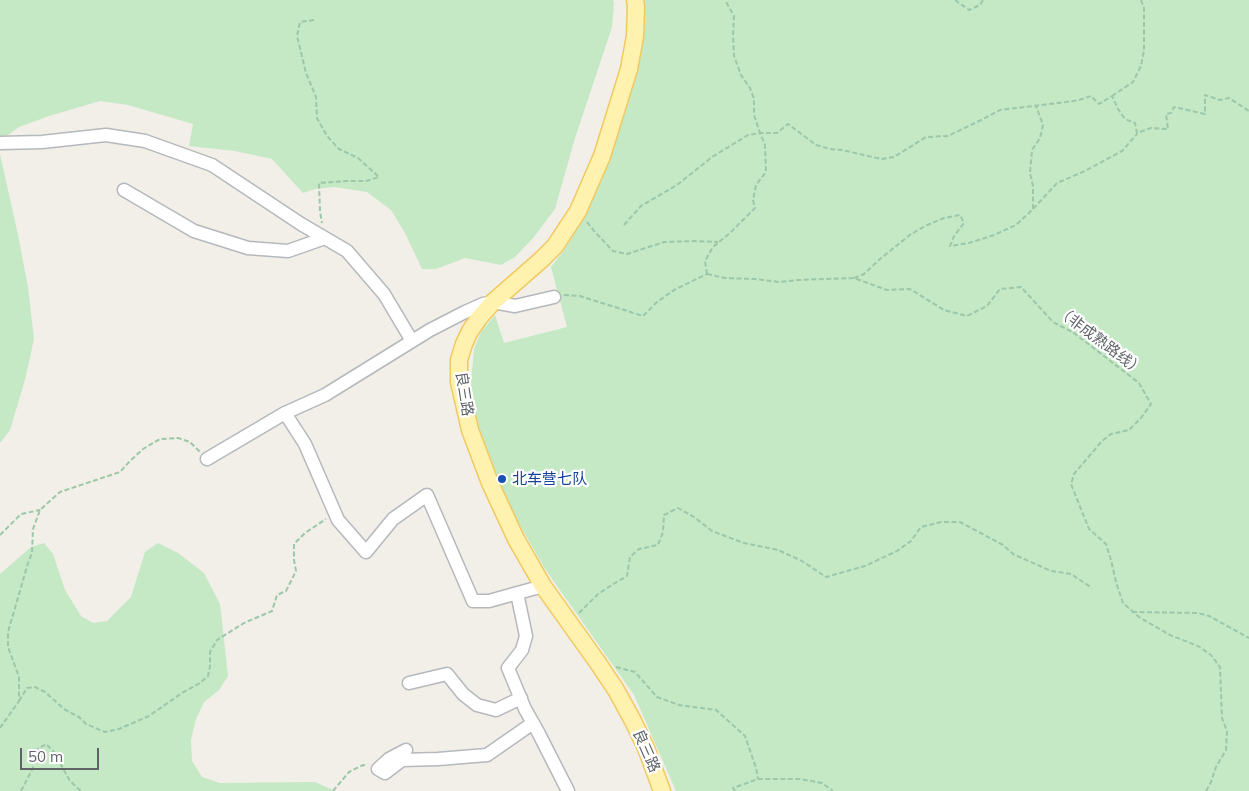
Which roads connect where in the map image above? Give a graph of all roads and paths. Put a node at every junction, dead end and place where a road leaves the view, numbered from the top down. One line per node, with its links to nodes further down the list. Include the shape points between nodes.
1 (635, 0): 15 (main road, 良三路, via 635,36 629,69 602,156)
2 (725, 0): 10 (path, via 734,16 734,56 740,75 754,99 754,115)
3 (955, 0): 4 (path, via 969,10 980,6)
4 (983, 0)
5 (1141, 0): 7 (path, via 1144,8 1142,66 1133,82)
6 (314, 20): 17 (path, via 300,22 296,36 306,74 316,96 317,118 339,149 358,158 379,177 366,181 319,183)
7 (1112, 96): 8 (path, via 1099,104 1091,96); 11 (path, via 1125,119 1135,123)
8 (1035, 106): 10 (path, via 1000,110 948,136 926,137 894,156 881,159 816,145 788,124 777,133); 14 (path, via 1043,125 1032,150)
9 (1249, 111): 11 (path, via 1229,98 1220,100 1205,95 1205,114 1174,107 1171,113 1166,114 1168,129 1151,128)
10 (760, 133): 16 (path, via 748,135 712,157 677,185 642,206); 18 (path, via 766,172 756,185 755,208)
11 (1137, 133): 14 (path, via 1122,150 1056,183)
12 (0, 143): 17 (street, via 42,142 106,134 145,141 212,166)
13 (124, 190): 17 (street, via 194,231 248,248 288,251)
14 (1033, 209): 20 (path, via 1016,225 968,243 950,246 964,223 960,215 944,218 901,240 864,274)
15 (578, 210): 18 (path, via 613,251 627,254 664,242); 22 (main road, 良三路, via 555,246)
16 (624, 225)
17 (325, 238): 23 (street, via 347,251 372,279)
18 (719, 242): 19 (path, via 705,261)
19 (708, 274): 20 (path, （非成熟路线）, via 779,282); 21 (path, via 674,290 644,316 580,296)
20 (854, 278): 32 (path, （非成熟路线）, via 887,290 910,289 944,310 967,316 986,306 1000,289 1021,287 1053,322 1074,333 1140,383 1151,404 1129,430 1111,434 1102,441 1074,474 1071,484 1089,529 1106,544 1124,603)
21 (554, 296): 22 (street, via 515,306)
22 (493, 302): 23 (street, via 465,312); 29 (main road, 良三路, via 464,344 459,360 459,382 470,430 490,483 516,539)
23 (412, 341): 24 (street, via 325,395)
24 (284, 414): 25 (street); 27 (street, via 305,444)
25 (207, 460): 26 (path, via 190,442 178,438 160,439 143,449 120,472 60,492)
26 (40, 510): 28 (path, via 21,514); 38 (path, via 32,553 8,632 8,647 19,677)
27 (335, 514): 31 (street, via 366,552 393,520 427,495 473,600 489,601); 38 (path, via 294,544 296,570 286,591 277,595 272,611 217,640 210,652 208,676 149,716 105,732 86,724 35,688 27,688)
28 (0, 536)
29 (543, 586): 31 (street); 33 (main road, 良三路)
30 (1092, 588): 33 (path, via 1071,574 1051,571 1013,554 1003,545 960,522 921,527 897,551 865,566 826,577 778,550 744,543 712,531 678,508 664,515 658,545 640,549 630,556 628,576 598,594)
31 (517, 593): 37 (street, via 526,636 522,650 508,668)
32 (1132, 612): 34 (path, via 1198,613); 51 (path, （非成熟路线）, via 1198,646 1220,667 1226,750)
33 (568, 622): 35 (main road, 良三路)
34 (1249, 638)
35 (598, 663): 43 (path, via 635,672 657,698 716,710 745,736); 48 (main road, 良三路, via 633,721)
36 (409, 683): 37 (street, via 447,674 477,705 496,710)
37 (521, 698): 39 (street)
38 (19, 701): 40 (path)
39 (533, 723): 42 (street, via 486,755 402,760 385,773); 47 (street)
40 (0, 728)
41 (406, 750): 42 (street)
42 (378, 769): 46 (path, via 363,764 348,772)
43 (758, 778): 49 (path, via 733,788); 50 (path, via 800,779 822,783)
44 (21, 791): 45 (path, via 34,768 31,753 46,744)
45 (81, 791)
46 (333, 791)
47 (568, 791)
48 (662, 791)
49 (734, 791)
50 (833, 791)
51 (1206, 791)

